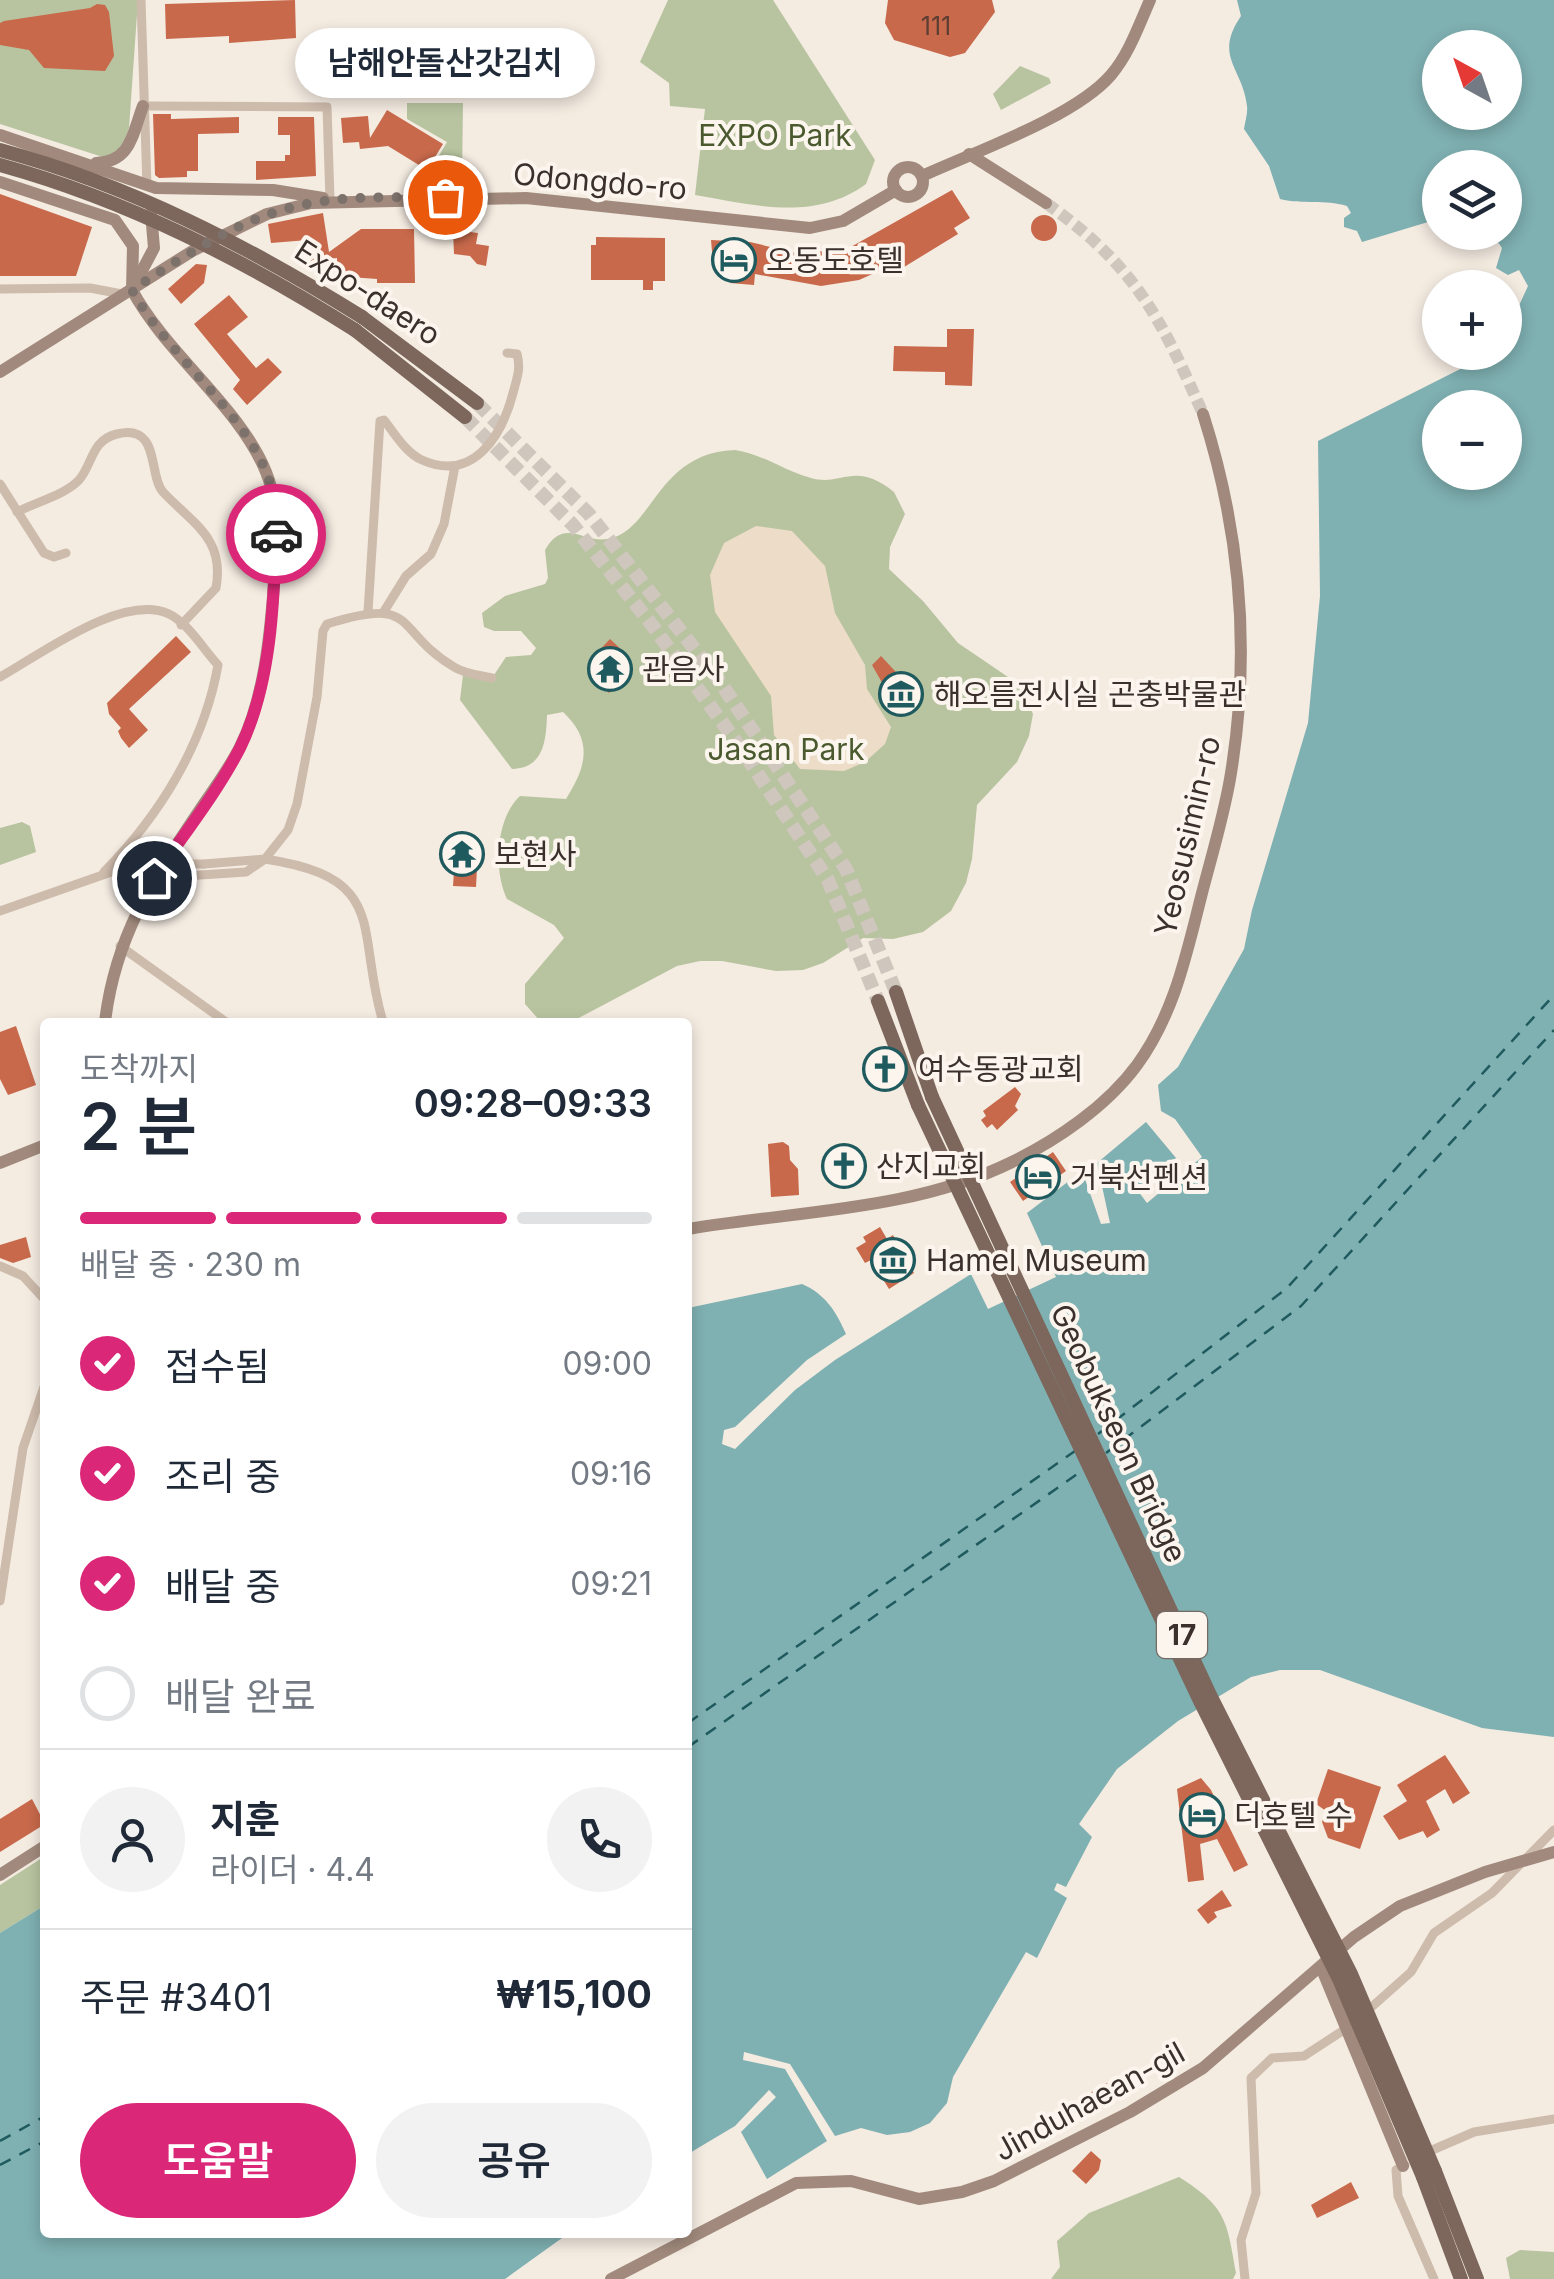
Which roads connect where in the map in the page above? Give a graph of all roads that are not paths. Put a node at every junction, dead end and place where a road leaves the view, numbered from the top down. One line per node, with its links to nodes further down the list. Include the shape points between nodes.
1 (140, 0): 3 (street)
2 (1150, 0): 7 (street, via 1111,76 1087,96)
3 (143, 106): 8 (street, via 122,156); 12 (street); 14 (street, via 327,107)
4 (0, 134): 5 (street)
5 (27, 142): 8 (street); 11 (street, via 3,158)
6 (0, 150): 18 (main road, Expo-daero, bridge, via 184,216)
7 (969, 154): 10 (street); 15 (street)
8 (89, 163): 12 (street)
9 (0, 165): 18 (main road, Expo-daero, bridge, via 178,229)
10 (922, 176): 13 (street, via 916,194); 13 (street, via 903,168 894,179)
11 (7, 184): 17 (street, via 119,224 134,246)
12 (147, 186): 14 (street, via 272,190); 17 (street, via 155,242)
13 (896, 190): 14 (street, Odongdo-ro, via 843,221 810,228 558,200)
14 (330, 200): 17 (street, Odongdo-ro, via 239,226)
15 (1046, 203)
16 (0, 289): 17 (street)
17 (128, 292): 20 (street, Odongdo-ro); 37 (street, via 259,456 276,532 270,620 248,727)
18 (359, 323): 21 (main road, Expo-daero); 23 (main road, Expo-daero)
19 (507, 353): 24 (street, via 517,354 519,372 506,421 479,457)
20 (0, 372)
21 (476, 403)
22 (1203, 414): 48 (street, Yeosusimin-ro, via 1227,501 1240,587 1242,670 1229,785 1166,1018 1123,1081 1013,1162 902,1198)
23 (465, 417)
24 (455, 466): 30 (street, via 417,458 380,422); 31 (street, via 431,554 398,586)
25 (0, 484): 26 (street)
26 (11, 501): 27 (street); 28 (street)
27 (0, 507)
28 (17, 512): 29 (street, via 46,555); 32 (street, via 77,482 93,450 111,436 126,433 144,441 161,490 217,554 216,588)
29 (66, 553)
30 (368, 612): 31 (street); 35 (street, via 322,631 295,810)
31 (383, 612): 34 (street, via 408,623 456,668)
32 (181, 625): 33 (street, via 166,613 112,616); 36 (street, via 218,664 209,704 166,794)
33 (0, 677)
34 (492, 678)
35 (265, 859): 36 (street, bridge, via 134,864); 37 (street, via 246,872); 44 (street, via 318,869 354,900 370,944)
36 (104, 872): 38 (street)
37 (154, 878): 39 (street)
38 (0, 910)
39 (120, 946): 42 (street); 43 (street)
40 (896, 992): 45 (main road, 17)
41 (878, 1001): 45 (main road, 17)
42 (105, 1018)
43 (220, 1018)
44 (382, 1018)
45 (925, 1101): 62 (main road, Geobukseon Bridge / 17, bridge, via 1200,1701)
46 (40, 1148): 47 (street)
47 (0, 1163)
48 (692, 1228)
49 (0, 1266): 50 (street, via 23,1276)
50 (40, 1295)
51 (40, 1399): 52 (street, via 24,1448)
52 (0, 1601)
53 (1554, 1830): 56 (street)
54 (40, 1849): 57 (street)
55 (1554, 1852): 56 (street, Jinduhaean-gil)
56 (1524, 1860): 58 (street, Jinduhaean-gil, via 1405,1903); 59 (street, via 1492,1893 1434,1933 1411,1972)
57 (0, 1875)
58 (1321, 1967): 59 (street); 63 (street, Jinduhaean-gil, via 1203,2068 994,2182 919,2199 851,2182 796,2183)
59 (1348, 2028): 61 (street); 66 (street, via 1304,2056 1272,2058 1251,2078 1256,2193 1241,2240)
60 (1554, 2119): 61 (street, via 1474,2132)
61 (1403, 2166): 67 (street, via 1396,2170 1398,2196)
62 (1429, 2174): 68 (main road, 17); 69 (main road, 17)
63 (692, 2237)
64 (689, 2238): 65 (street, Jinduhaean-gil)
65 (610, 2279)
66 (1245, 2279)
67 (1434, 2279)
68 (1462, 2279)
69 (1477, 2279)

